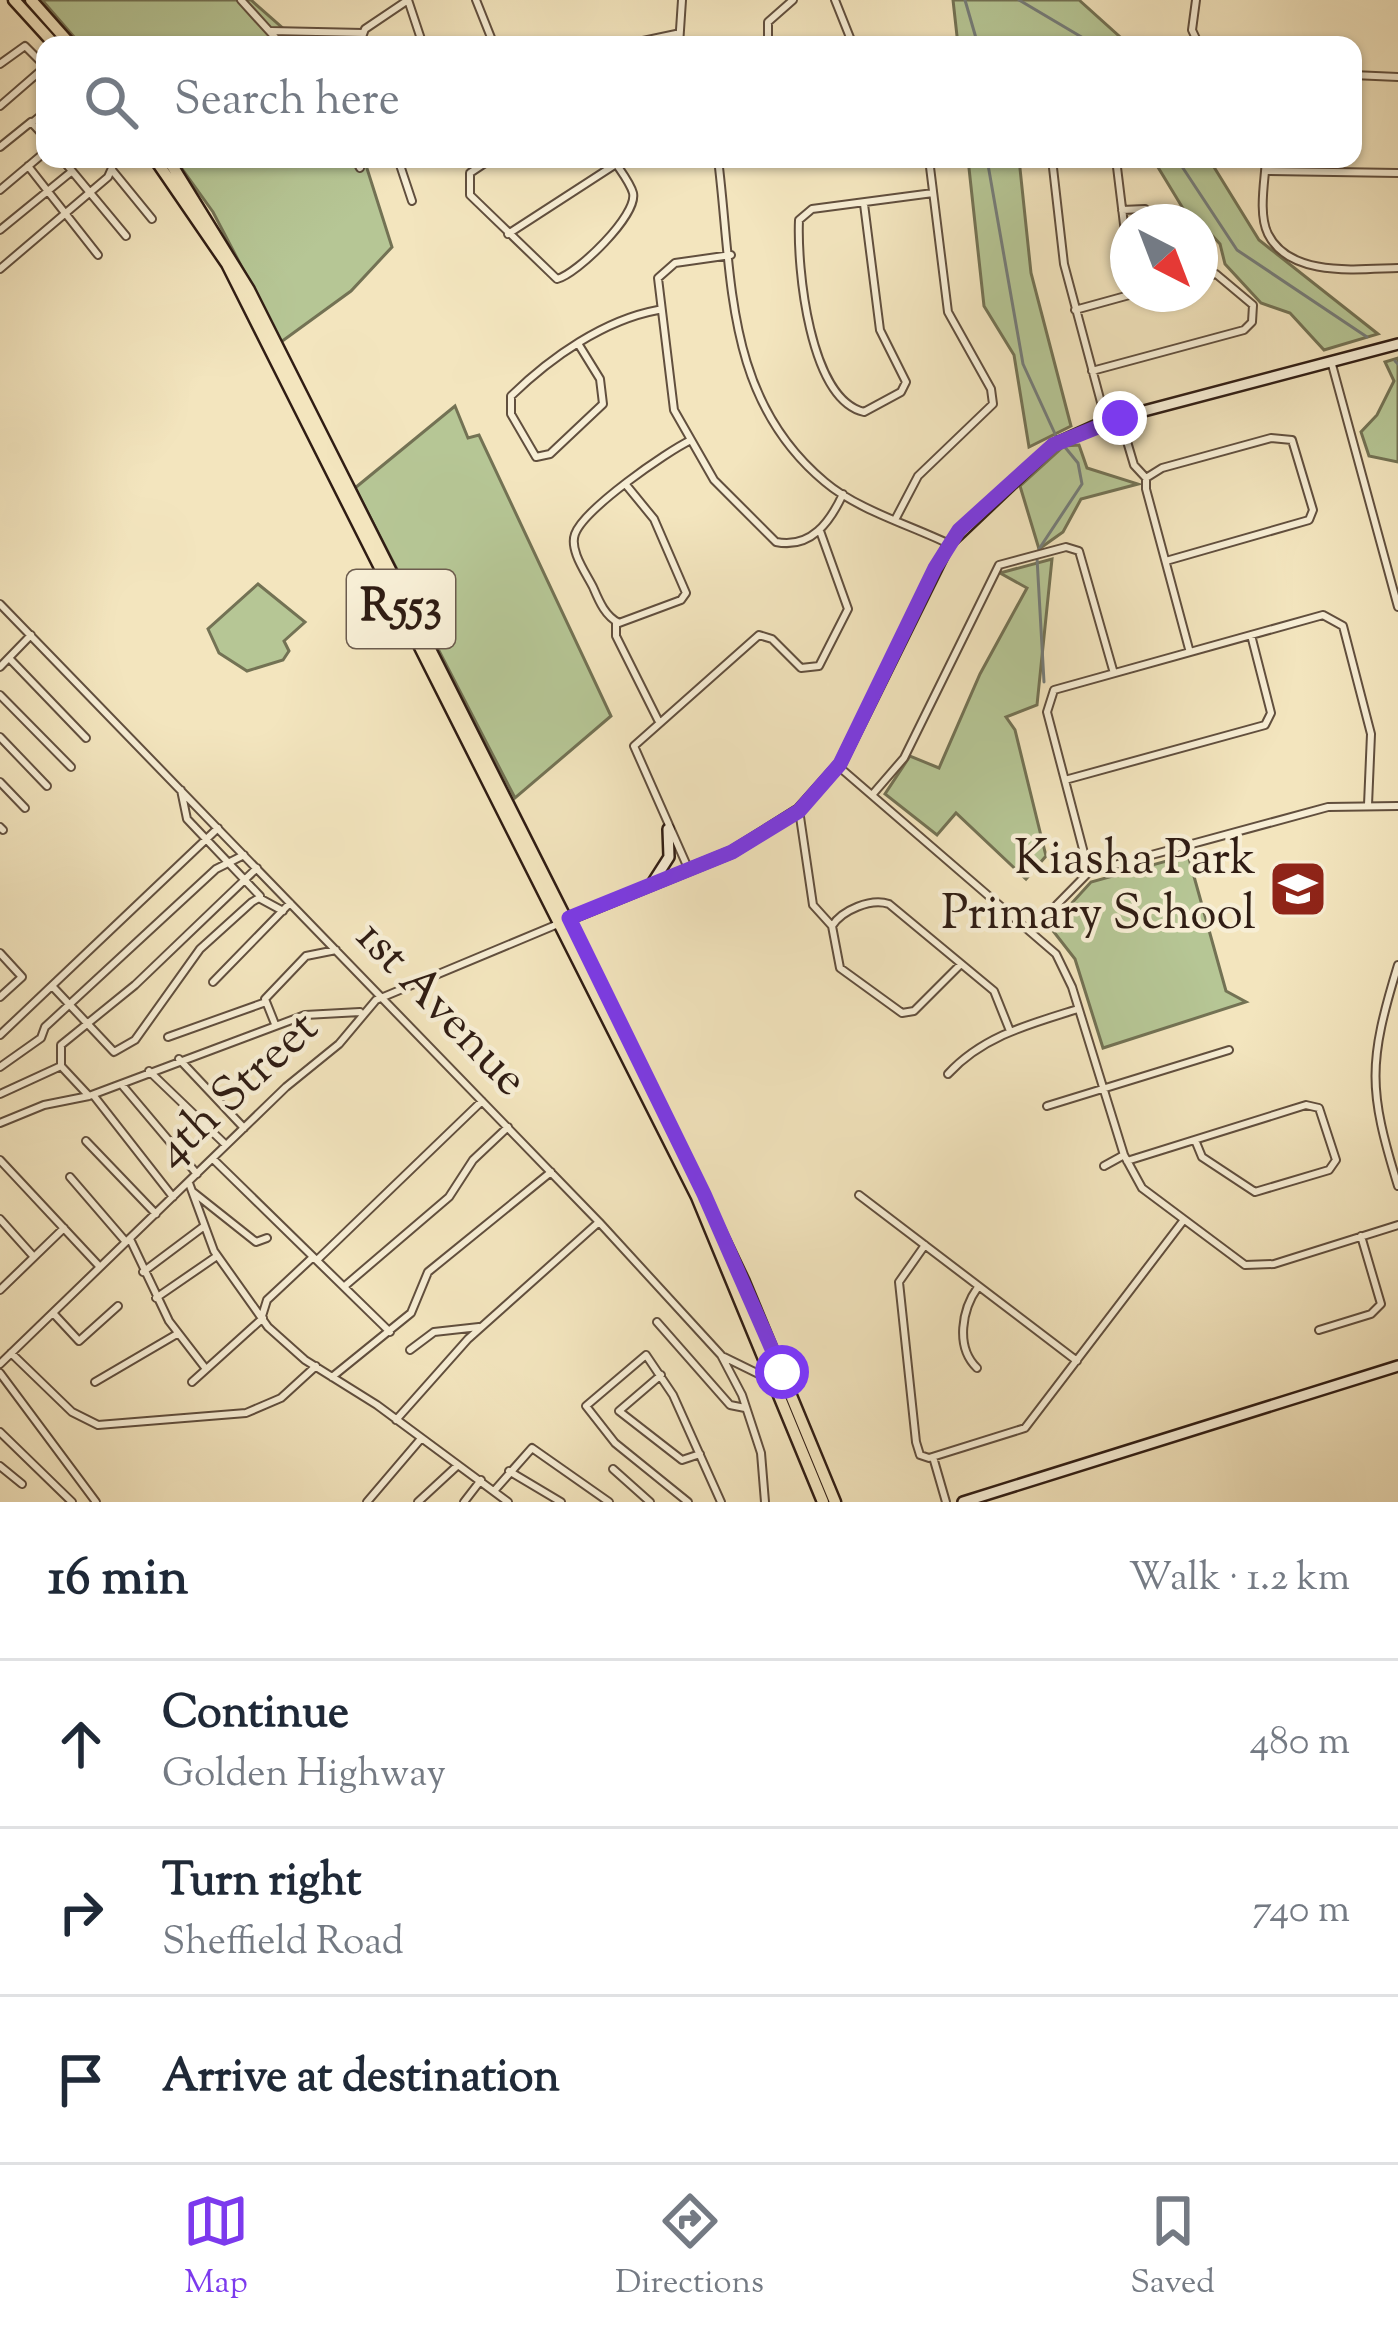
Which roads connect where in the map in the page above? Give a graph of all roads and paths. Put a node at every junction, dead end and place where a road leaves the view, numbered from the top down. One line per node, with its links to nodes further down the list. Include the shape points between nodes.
1 (14, 0): 13 (main road)
2 (31, 0): 14 (main road)
3 (242, 0): 10 (street)
4 (408, 0): 11 (street); 17 (street)
5 (476, 0): 18 (street)
6 (682, 0): 12 (street)
7 (794, 0): 20 (street, via 768,22)
8 (835, 0): 21 (street)
9 (1196, 0): 22 (street)
10 (271, 31): 11 (street); 15 (street)
11 (363, 33): 16 (street)
12 (676, 34): 19 (street)
13 (47, 36)
14 (63, 36)
15 (275, 36)
16 (362, 36)
17 (420, 36)
18 (490, 36)
19 (667, 36)
20 (768, 36)
21 (849, 36)
22 (1195, 36)
23 (36, 56): 24 (street, via 25,46)
24 (0, 64)
25 (36, 72): 28 (street)
26 (1362, 76): 27 (street)
27 (1398, 77)
28 (0, 106)
29 (36, 120): 30 (street)
30 (33, 122): 31 (street); 32 (street)
31 (36, 126)
32 (0, 147)
33 (36, 159): 34 (street)
34 (28, 166): 50 (street); 51 (street)
35 (68, 168): 48 (street)
36 (161, 168): 123 (main road, R553, via 227,264)
37 (174, 168): 123 (main road, R553, via 249,290)
38 (401, 168): 54 (street)
39 (477, 168): 60 (street, via 468,191)
40 (605, 168): 60 (street)
41 (618, 168): 60 (street, via 632,205 571,275 552,277)
42 (719, 168): 63 (street)
43 (930, 168): 52 (street)
44 (1053, 168): 69 (street)
45 (1117, 168): 56 (street)
46 (112, 170): 53 (street); 58 (street)
47 (1266, 171): 49 (street); 65 (street, via 1265,224 1280,247 1311,266)
48 (71, 172): 51 (street); 53 (street)
49 (1398, 173)
50 (0, 190)
51 (47, 191): 57 (street); 59 (street)
52 (933, 193): 55 (street); 80 (street, via 948,312 993,404 918,476)
53 (88, 194): 57 (street); 61 (street)
54 (412, 201)
55 (864, 204): 55 (street, via 812,209 798,224 817,358 841,397 864,412 906,382 880,330)
56 (1121, 204)
57 (65, 214): 62 (street); 64 (street)
58 (152, 219)
59 (0, 230)
60 (508, 234)
61 (126, 236)
62 (98, 255)
63 (730, 255): 68 (street, via 668,266 656,284); 79 (street, via 749,380 779,434)
64 (2, 263)
65 (1398, 268)
66 (1218, 276): 73 (street, via 1253,304 1244,330)
67 (1110, 300): 69 (street)
68 (658, 310): 71 (street, via 623,317); 76 (street, via 670,398)
69 (1076, 310): 73 (street)
70 (1398, 344): 72 (street)
71 (579, 345): 71 (street, via 509,399 536,457 550,454 603,404 600,380)
72 (1331, 361): 74 (street); 85 (street)
73 (1092, 371): 75 (street)
74 (1120, 418): 75 (street); 77 (street)
75 (1106, 421): 82 (street, via 1036,458)
76 (691, 440): 78 (street); 81 (street, via 714,480 773,540 788,544)
77 (1146, 478): 83 (street); 83 (street, via 1287,437 1297,447 1313,510 1305,523)
78 (627, 486): 88 (street, via 574,538); 88 (street, via 655,519 686,593)
79 (843, 494): 80 (street); 81 (street)
80 (896, 518): 82 (street)
81 (820, 531): 96 (street, via 848,609 818,666 801,668 759,635)
82 (949, 544): 99 (street)
83 (1166, 561): 91 (street)
84 (0, 604): 86 (street, 1st Avenue)
85 (1398, 607)
86 (8, 612): 87 (street); 90 (street, 1st Avenue)
87 (0, 620)
88 (616, 623): 96 (street)
89 (1250, 634): 91 (street); 101 (street, via 1271,713 1265,725); 106 (street, via 1323,615 1343,626 1371,734)
90 (31, 635): 92 (street); 104 (street, 1st Avenue)
91 (1189, 651): 94 (street)
92 (9, 658): 93 (street); 98 (street)
93 (0, 668)
94 (1112, 670): 101 (street, via 1050,695); 105 (street, via 1078,550 999,565 900,764)
95 (0, 695): 100 (street)
96 (658, 720): 111 (street, via 633,753)
97 (0, 736): 103 (street)
98 (86, 739)
99 (838, 766): 105 (street); 109 (street)
100 (71, 767)
101 (1065, 780): 117 (street)
102 (0, 782): 108 (street)
103 (47, 786)
104 (182, 790): 110 (street, 1st Avenue); 112 (street, via 184,813)
105 (872, 795): 125 (street)
106 (1369, 805): 107 (street); 117 (street, via 1328,807)
107 (1398, 806)
108 (25, 808)
109 (799, 811): 116 (street); 124 (street, via 813,904)
110 (218, 828): 112 (street); 113 (street, 1st Avenue)
111 (668, 829): 116 (street); 119 (street, via 666,864)
112 (208, 838): 114 (street); 131 (street)
113 (244, 855): 114 (street); 115 (street, 1st Avenue)
114 (229, 861): 118 (street); 135 (street)
115 (257, 868): 118 (street); 121 (street, 1st Avenue)
116 (689, 870): 119 (street)
117 (1089, 872): 125 (street)
118 (244, 879): 120 (street); 138 (street)
119 (649, 886): 123 (street)
120 (261, 899): 122 (street); 138 (street, via 200,949 130,1043 109,1051)
121 (290, 903): 122 (street); 126 (street, 1st Avenue)
122 (283, 911): 130 (street)
123 (564, 921): 133 (street, 4th Street); 213 (main road, R553); 242 (main road, R553, via 720,1229)
124 (832, 926): 128 (street, via 839,916 884,902); 128 (street, via 840,968 902,1013 914,1011)
125 (1031, 931): 136 (street, via 1065,967)
126 (336, 950): 133 (street, 1st Avenue); 134 (street, via 300,960)
127 (0, 953): 132 (street, via 22,977)
128 (961, 964): 140 (street, via 994,992)
129 (1397, 972): 170 (street, via 1372,1081)
130 (213, 982)
131 (53, 987): 135 (street); 142 (street)
132 (0, 997)
133 (382, 997): 137 (street, 4th Street); 155 (street, 1st Avenue)
134 (266, 1002): 139 (street); 143 (street)
135 (72, 1006): 138 (street); 141 (street)
136 (1078, 1009): 140 (street); 152 (street)
137 (364, 1012): 139 (street); 159 (street, 4th Street)
138 (90, 1024): 145 (street)
139 (275, 1024): 146 (street)
140 (1010, 1031): 150 (street)
141 (43, 1034): 145 (street); 148 (street)
142 (0, 1035)
143 (168, 1037)
144 (1229, 1050): 152 (street)
145 (59, 1051): 147 (street)
146 (179, 1059): 149 (street); 159 (street)
147 (62, 1066): 153 (street); 154 (street)
148 (0, 1067)
149 (149, 1071): 151 (street); 162 (street)
150 (948, 1074)
151 (121, 1084): 154 (street); 168 (street)
152 (1104, 1090): 156 (street); 163 (street)
153 (0, 1094)
154 (91, 1096): 157 (street); 173 (street)
155 (482, 1101): 158 (street, 1st Avenue); 187 (street)
156 (1047, 1106)
157 (0, 1123)
158 (508, 1127): 167 (street, 1st Avenue); 190 (street, via 473,1160 457,1190)
159 (244, 1128): 162 (street, 4th Street)
160 (1195, 1140): 160 (street, via 1314,1105 1336,1160 1329,1170 1255,1192 1202,1157); 163 (street)
161 (86, 1141): 174 (street)
162 (226, 1145): 164 (street, 4th Street)
163 (1125, 1158): 166 (street); 176 (street, via 1142,1188)
164 (212, 1159): 168 (street, 4th Street); 187 (street)
165 (0, 1160): 180 (street)
166 (1104, 1166)
167 (551, 1172): 177 (street, 1st Avenue); 200 (street, via 428,1272 413,1310)
168 (197, 1174): 171 (street, 4th Street)
169 (70, 1177): 183 (street)
170 (1398, 1186)
171 (190, 1187): 173 (street, 4th Street); 179 (street); 182 (street, via 256,1242)
172 (859, 1195): 184 (street)
173 (173, 1197): 174 (street, 4th Street)
174 (156, 1214): 183 (street, 4th Street)
175 (0, 1220): 186 (street)
176 (1183, 1221): 181 (street, via 1245,1265 1274,1264); 205 (street)
177 (599, 1222): 198 (street); 203 (street, 1st Avenue)
178 (1398, 1225): 181 (street)
179 (202, 1227): 185 (street); 189 (street)
180 (64, 1228): 186 (street); 188 (street)
181 (1361, 1236): 199 (street, via 1379,1308)
182 (267, 1238)
183 (128, 1240): 188 (street, 4th Street); 189 (street)
184 (925, 1245): 191 (street); 221 (street, via 899,1282 918,1450)
185 (217, 1256): 193 (street); 196 (street)
186 (34, 1257): 192 (street)
187 (315, 1259): 190 (street); 196 (street, via 267,1300)
188 (100, 1268): 195 (street, 4th Street)
189 (143, 1272): 193 (street)
190 (346, 1285): 200 (street)
191 (978, 1287): 205 (street); 208 (street, via 962,1314)
192 (0, 1290)
193 (155, 1298): 201 (street)
194 (118, 1306): 195 (street, via 79,1341)
195 (52, 1312): 204 (street, 4th Street)
196 (262, 1317): 206 (street); 209 (street)
197 (657, 1322): 216 (street, via 730,1405)
198 (483, 1327): 202 (street, via 434,1332); 217 (street)
199 (1319, 1330)
200 (390, 1332): 212 (street)
201 (177, 1334): 209 (street); 214 (street)
202 (410, 1350)
203 (721, 1355): 213 (street); 216 (street, 1st Avenue)
204 (4, 1358): 206 (street, via 98,1425 246,1413 281,1399)
205 (1077, 1361): 221 (street, via 1022,1430)
206 (316, 1366): 212 (street)
207 (1398, 1366): 244 (street)
208 (977, 1368)
209 (206, 1369): 215 (street)
210 (0, 1373): 230 (street)
211 (662, 1375): 220 (street); 220 (street, via 619,1411 682,1460); 238 (street, via 646,1355 586,1406 615,1442)
212 (332, 1378): 217 (street)
213 (776, 1381): 241 (main road, R553)
214 (95, 1382)
215 (192, 1382)
216 (745, 1408): 240 (street, 1st Avenue, via 761,1454)
217 (396, 1420): 219 (street)
218 (0, 1432): 229 (street)
219 (419, 1441): 222 (street); 231 (street)
220 (700, 1454): 239 (street)
221 (933, 1457): 243 (street)
222 (458, 1465): 226 (street); 232 (street)
223 (0, 1466): 227 (street)
224 (613, 1469): 237 (street)
225 (509, 1471): 228 (street); 235 (street); 236 (street, via 532,1448)
226 (481, 1480): 228 (street); 233 (street)
227 (22, 1484)
228 (494, 1491): 234 (street)
229 (72, 1502)
230 (96, 1502)
231 (367, 1502)
232 (418, 1502)
233 (464, 1502)
234 (508, 1502)
235 (560, 1502)
236 (609, 1502)
237 (650, 1502)
238 (688, 1502)
239 (721, 1502)
240 (765, 1502)
241 (823, 1502)
242 (835, 1502)
243 (946, 1502)
244 (963, 1502)

